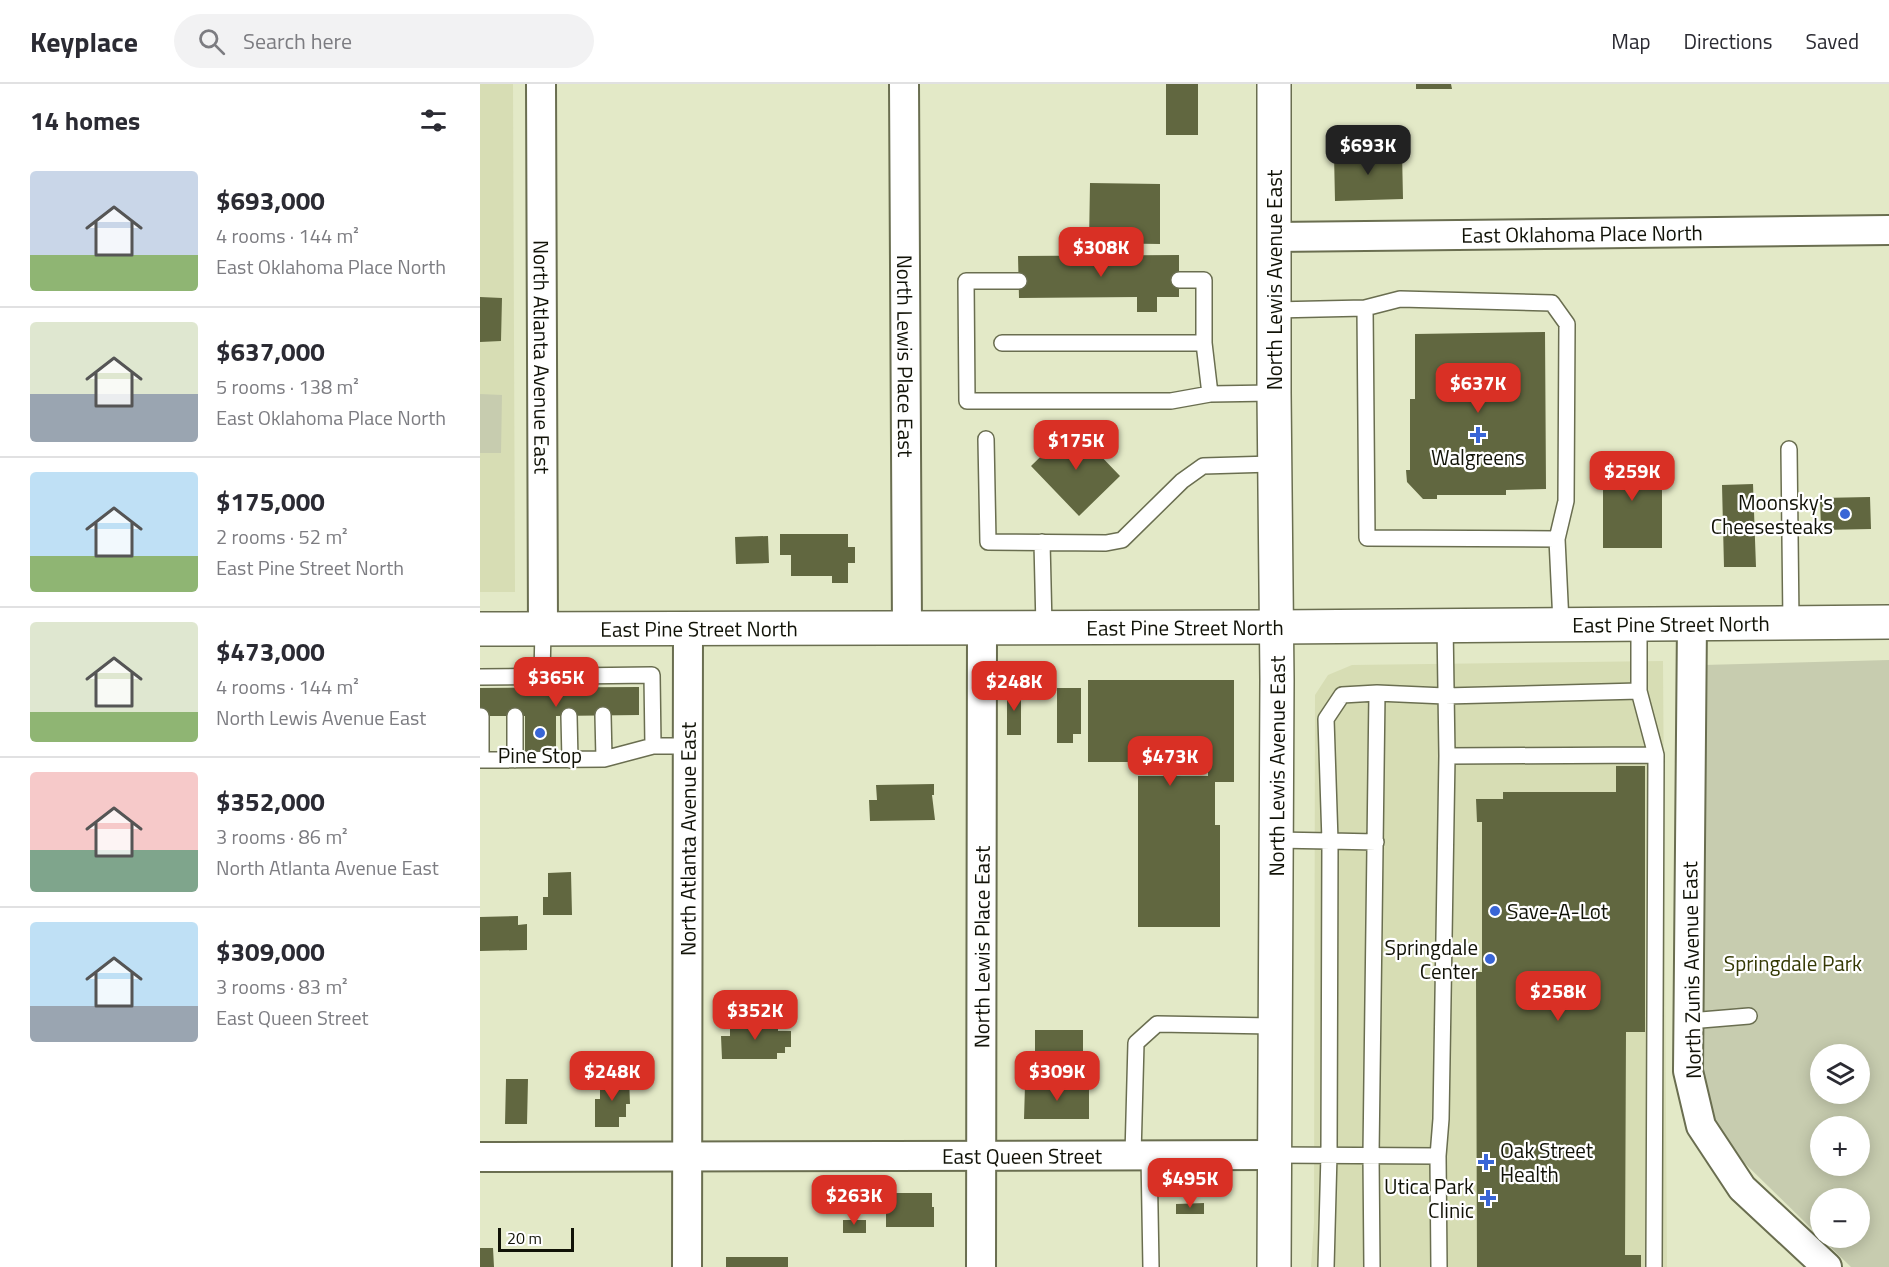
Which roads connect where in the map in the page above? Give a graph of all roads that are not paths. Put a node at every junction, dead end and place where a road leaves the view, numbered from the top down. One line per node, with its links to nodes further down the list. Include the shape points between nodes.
1 (541, 84): 30 (street, North Atlanta Avenue East)
2 (904, 84): 28 (street, North Lewis Place East)
3 (1275, 84): 5 (main road, North Lewis Avenue East)
4 (1889, 230): 5 (street, East Oklahoma Place North)
5 (1275, 237): 9 (main road, North Lewis Avenue East)
6 (1179, 280): 11 (lane, via 1204,280)
7 (1019, 281): 13 (lane, via 966,281 967,401 1171,401)
8 (1365, 308): 9 (lane); 17 (lane, via 1367,538); 17 (lane, via 1400,299 1552,303 1567,324 1566,501)
9 (1274, 310): 12 (main road, North Lewis Avenue East)
10 (1002, 343): 11 (lane)
11 (1204, 343): 13 (lane)
12 (1274, 393): 13 (lane); 16 (main road, North Lewis Avenue East)
13 (1210, 394)
14 (986, 439): 18 (lane, via 988,542)
15 (1789, 449): 21 (lane)
16 (1275, 464): 18 (lane, via 1203,466 1182,481 1122,540); 27 (main road, North Lewis Avenue East)
17 (1557, 539): 23 (lane)
18 (1042, 542): 26 (lane)
19 (1638, 622): 20 (main road, East Pine Street North); 23 (main road, East Pine Street North); 35 (lane)
20 (1692, 622): 21 (main road, East Pine Street North); 54 (street, North Zunis Avenue East)
21 (1791, 622): 22 (main road, East Pine Street North)
22 (1889, 622)
23 (1561, 623): 24 (main road, East Pine Street North)
24 (1445, 624): 27 (main road, East Pine Street North); 37 (lane)
25 (982, 627): 26 (main road, East Pine Street North); 28 (main road, East Pine Street North); 61 (street, North Lewis Place East)
26 (1044, 627): 27 (main road, East Pine Street North)
27 (1276, 627): 50 (main road, North Lewis Avenue East)
28 (907, 628): 31 (main road, East Pine Street North)
29 (480, 629): 30 (main road, East Pine Street North)
30 (543, 629): 31 (main road, East Pine Street North); 32 (lane)
31 (688, 629): 43 (street, North Atlanta Avenue East)
32 (542, 675): 33 (lane, via 514,682); 42 (lane, via 568,681 652,675)
33 (480, 677): 34 (lane)
34 (481, 688)
35 (1639, 691): 37 (lane); 44 (lane)
36 (1377, 693): 37 (lane); 51 (lane, via 1342,695 1326,719); 52 (lane)
37 (1445, 696): 45 (lane)
38 (603, 715): 46 (lane)
39 (481, 716): 47 (lane)
40 (515, 716): 48 (lane)
41 (569, 716): 49 (lane)
42 (653, 746): 43 (lane); 46 (lane)
43 (689, 746): 63 (street, North Atlanta Avenue East)
44 (1656, 755): 45 (lane); 71 (lane)
45 (1447, 756): 60 (lane)
46 (604, 759): 49 (lane)
47 (481, 760): 48 (lane)
48 (515, 760): 49 (lane)
49 (570, 760)
50 (1275, 840): 51 (lane); 55 (main road, North Lewis Avenue East)
51 (1330, 841): 52 (lane); 56 (lane)
52 (1377, 842): 59 (lane)
53 (1749, 1016): 54 (lane)
54 (1689, 1021): 72 (street, North Zunis Avenue East, via 1688,1071 1701,1126 1742,1188)
55 (1275, 1026): 57 (lane, via 1157,1024 1136,1043); 58 (main road, North Lewis Avenue East)
56 (1329, 1154): 58 (lane); 59 (lane); 68 (lane)
57 (1141, 1155): 58 (street, East Queen Street); 61 (street, East Queen Street); 66 (lane)
58 (1275, 1155): 67 (main road, North Lewis Avenue East)
59 (1371, 1155): 60 (lane); 69 (lane)
60 (1438, 1155): 70 (lane)
61 (981, 1156): 63 (street, East Queen Street); 65 (street, North Lewis Place East)
62 (480, 1157): 63 (street, East Queen Street)
63 (688, 1157): 64 (street, North Atlanta Avenue East)
64 (687, 1267)
65 (981, 1267)
66 (1151, 1267)
67 (1274, 1267)
68 (1326, 1267)
69 (1372, 1267)
70 (1439, 1267)
71 (1654, 1267)
72 (1827, 1267)

